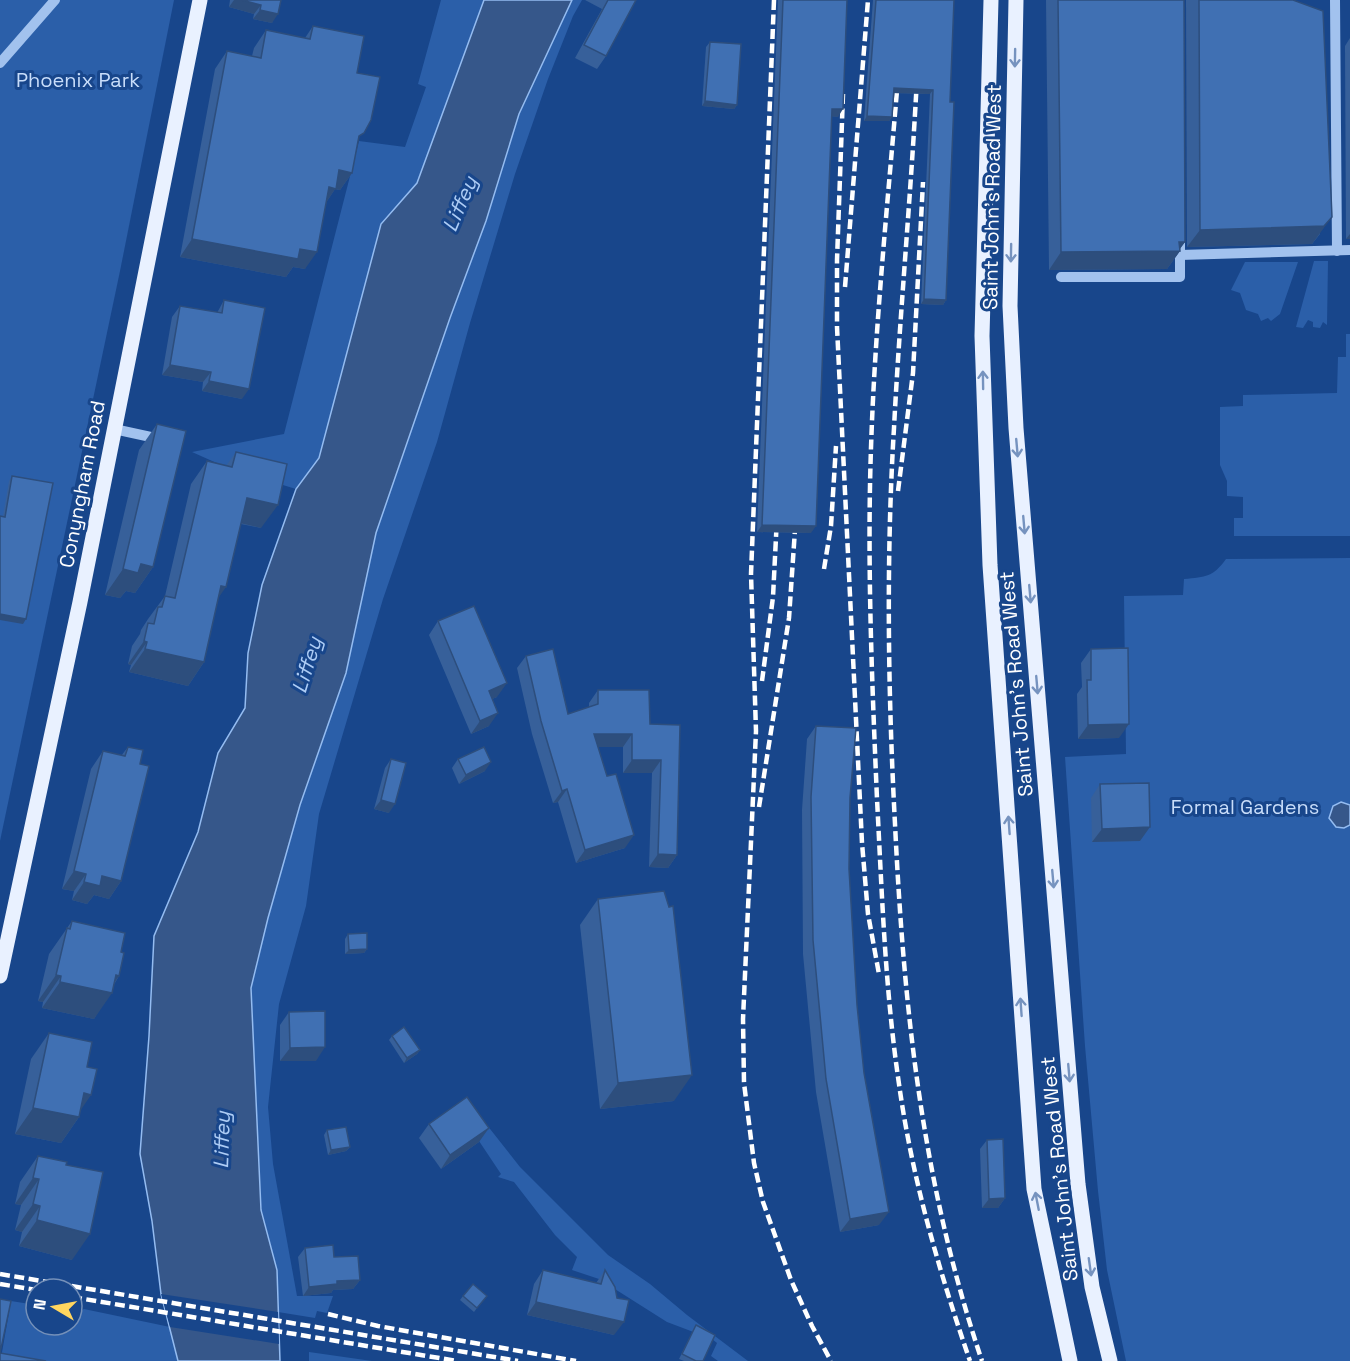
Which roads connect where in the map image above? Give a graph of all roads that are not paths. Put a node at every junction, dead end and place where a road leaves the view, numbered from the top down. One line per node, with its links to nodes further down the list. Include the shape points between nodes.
1 (55, 0): 6 (street)
2 (200, 0): 12 (main road, Conyngham Road)
3 (991, 0): 15 (main road, Saint John's Road West, one-way to 3, via 1035,1190 990,564 982,336)
4 (1016, 0): 16 (main road, Saint John's Road West, one-way to 16, via 1010,306 1016,428 1078,1184 1092,1287)
5 (1335, 0): 9 (street)
6 (0, 63)
7 (1179, 220): 10 (street)
8 (1350, 250): 9 (street)
9 (1337, 251): 10 (street)
10 (1180, 255): 11 (street, via 1180,277)
11 (1061, 277)
12 (114, 429): 13 (street); 14 (main road, Conyngham Road)
13 (171, 441)
14 (0, 976)
15 (1070, 1361)
16 (1110, 1361)

